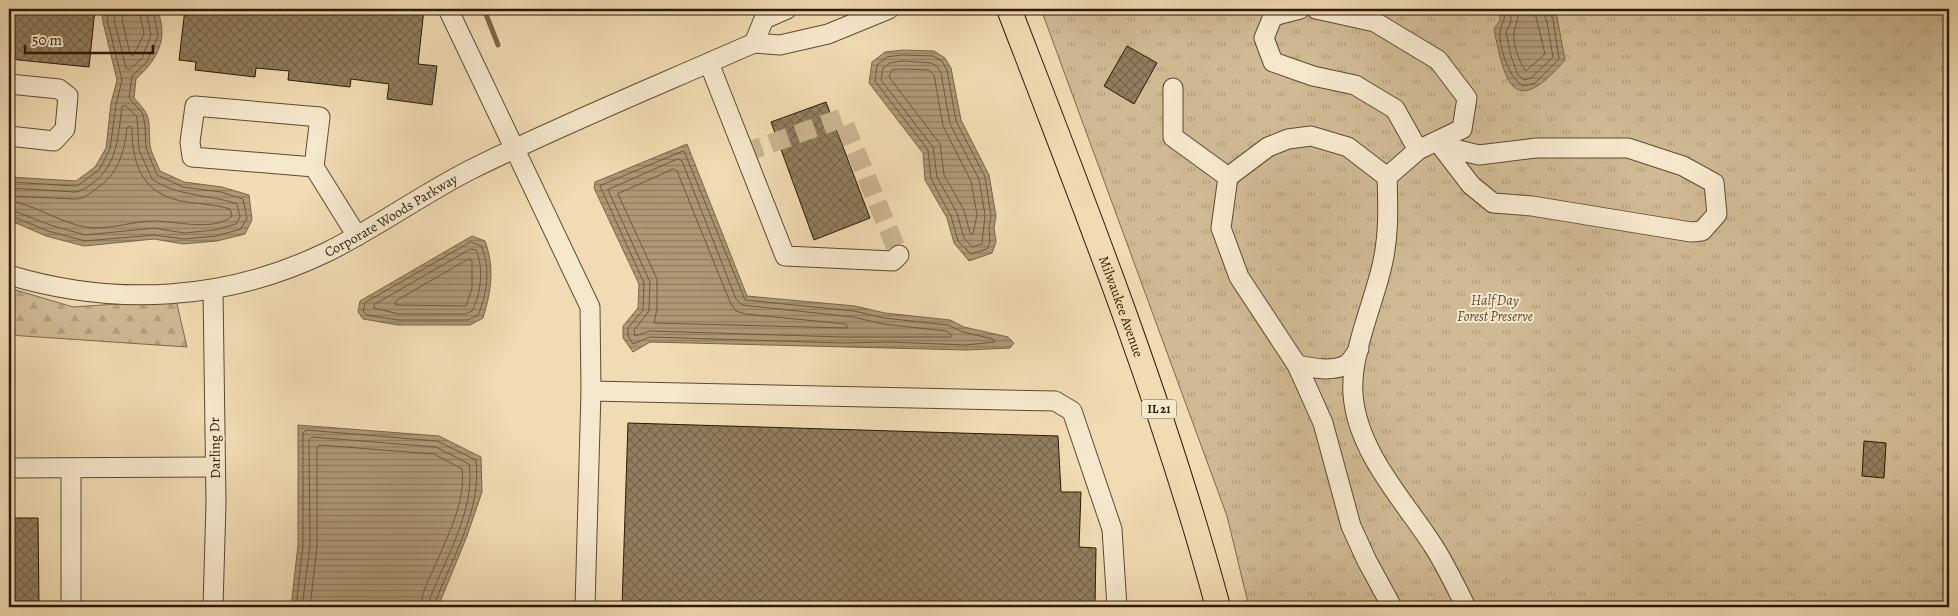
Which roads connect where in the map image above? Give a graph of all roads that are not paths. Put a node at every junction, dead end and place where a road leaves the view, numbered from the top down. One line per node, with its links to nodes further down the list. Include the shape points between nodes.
1 (448, 9): 13 (street)
2 (787, 9): 7 (street, via 764,19)
3 (889, 9): 7 (street, Corporate Woods Parkway, via 828,34 780,45)
4 (1009, 9): 32 (main road, Milwaukee Avenue / IL 21, via 1166,428)
5 (1300, 9): 14 (street, via 1273,16 1264,38 1273,62 1313,76 1355,85 1395,109)
6 (1316, 9): 12 (street, via 1375,22 1438,60 1467,98 1462,129)
7 (754, 43): 8 (street, Corporate Woods Parkway)
8 (709, 63): 13 (street, Corporate Woods Parkway); 19 (street, via 785,256 893,260)
9 (9, 84): 11 (street, via 59,90 68,96 65,129 54,142)
10 (1173, 88): 16 (street, via 1173,137)
11 (9, 136)
12 (1438, 142): 12 (street, via 1471,185 1493,202 1691,232 1702,231 1717,214 1714,183 1683,166 1628,148 1536,148 1479,154); 14 (street)
13 (514, 149): 18 (street, Corporate Woods Parkway, via 412,202); 24 (street, via 590,307)
14 (1418, 150): 17 (street)
15 (314, 167): 15 (street, via 192,157 190,142 195,106 320,117); 18 (street)
16 (1228, 177): 17 (street, via 1268,147 1288,139 1311,136 1348,147); 23 (street, via 1221,228 1239,277)
17 (1387, 177): 22 (street, via 1388,220 1384,260)
18 (357, 236): 21 (street, Corporate Woods Parkway, via 295,266 244,283)
19 (899, 255)
20 (9, 275): 21 (street, Corporate Woods Parkway, via 92,294 119,296 160,296)
21 (213, 289): 25 (street, Darling Dr)
22 (1360, 347): 23 (street, via 1348,364 1315,369); 34 (street, via 1354,369 1353,394 1358,422 1369,449 1434,548)
23 (1297, 365): 33 (street, via 1323,423 1351,526)
24 (591, 391): 30 (street); 31 (street, via 1055,401 1072,411 1112,529)
25 (215, 467): 27 (street); 29 (street, Darling Dr)
26 (9, 468): 27 (street)
27 (71, 468): 28 (street)
28 (71, 607)
29 (213, 607)
30 (585, 607)
31 (1117, 607)
32 (1218, 607)
33 (1392, 607)
34 (1466, 607)

